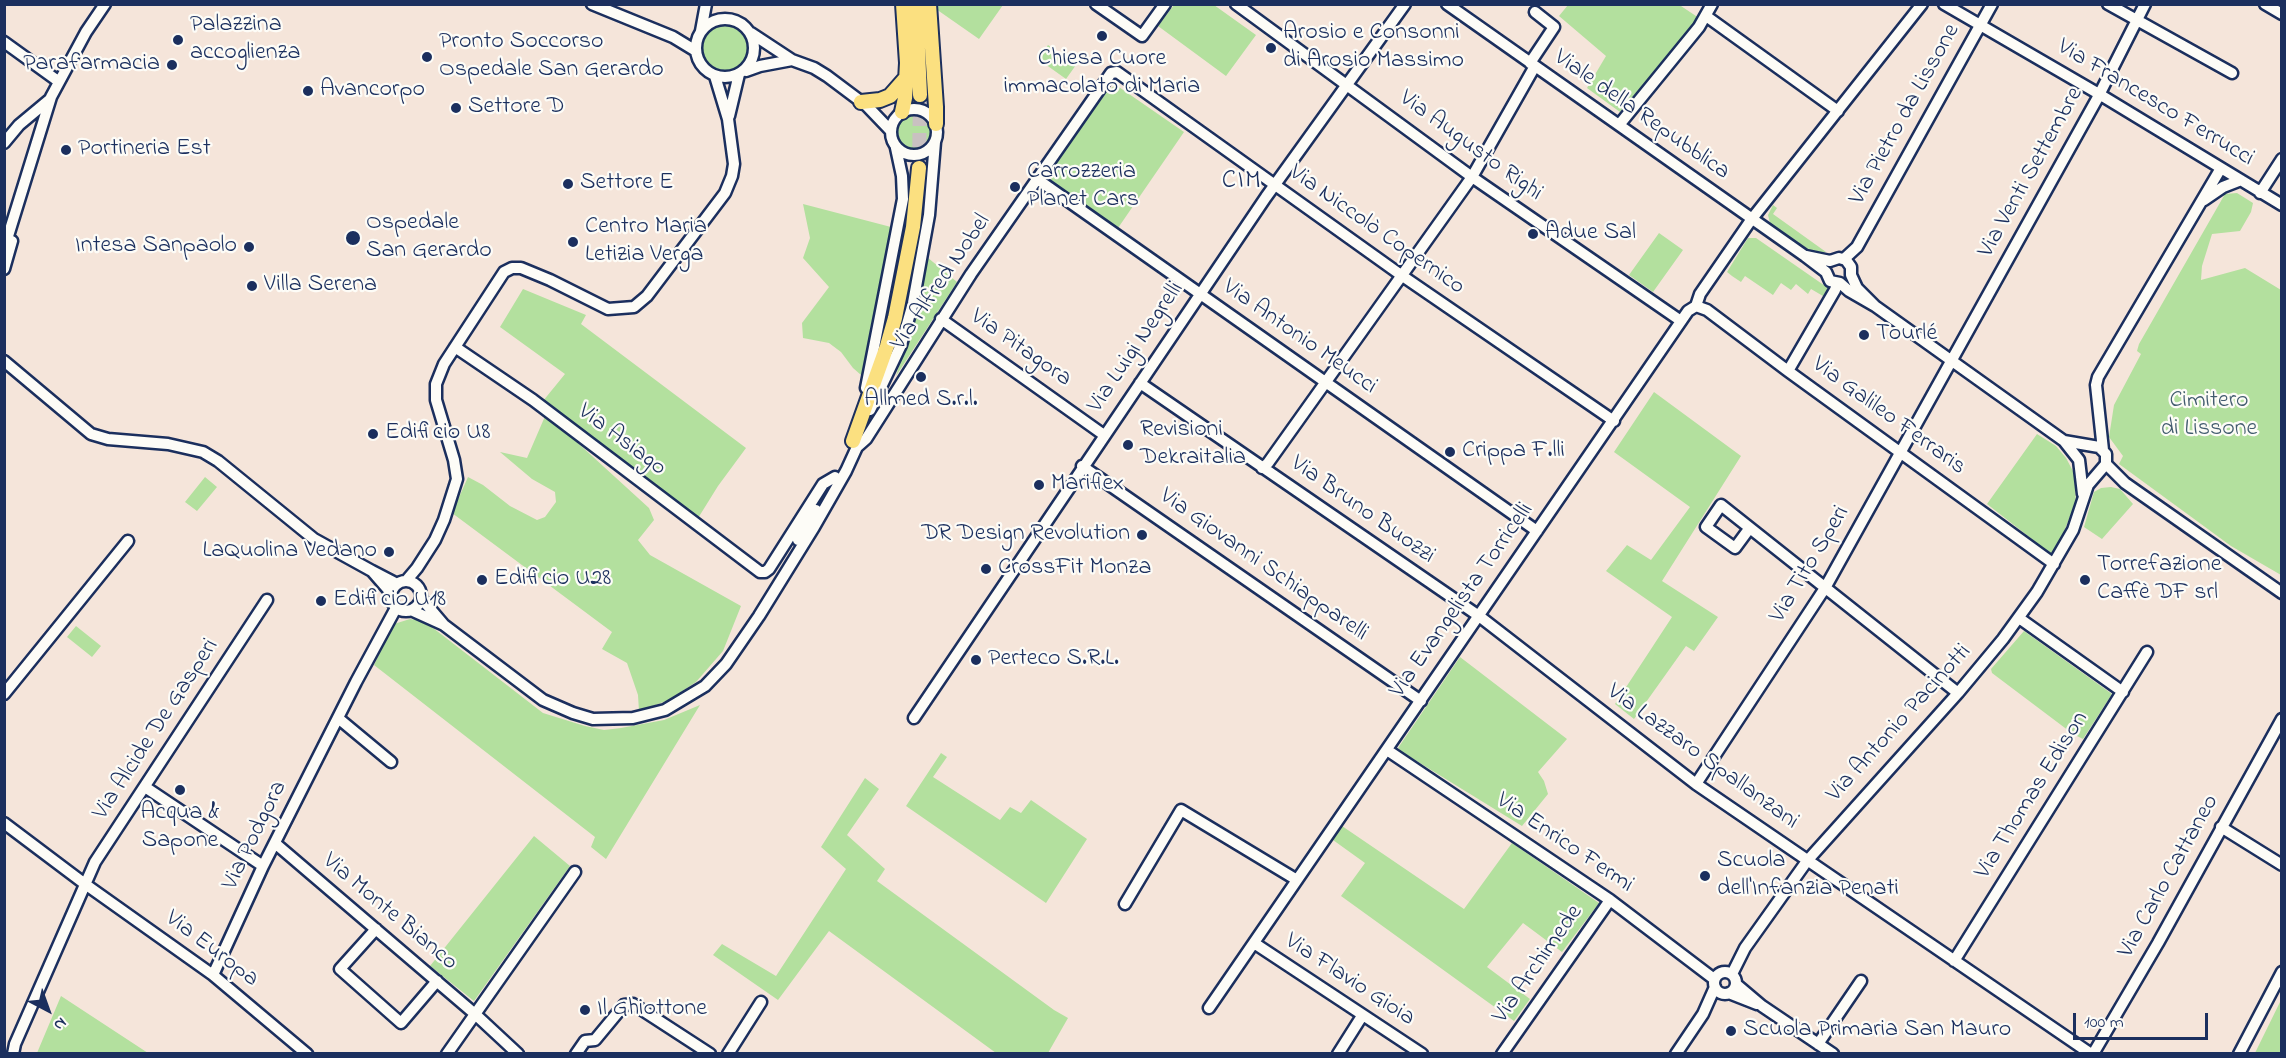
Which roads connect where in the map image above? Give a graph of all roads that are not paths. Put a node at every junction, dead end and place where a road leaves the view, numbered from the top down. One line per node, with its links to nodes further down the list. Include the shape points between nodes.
1 (105, 4): 38 (street)
2 (592, 4): 28 (street)
3 (706, 4): 27 (street)
4 (711, 4): 23 (street)
5 (903, 4): 37 (main road)
6 (916, 4): 41 (main road)
7 (929, 4): 47 (main road)
8 (1096, 4): 9 (street, via 1142,36)
9 (1165, 4)
10 (1236, 4): 39 (street, Via Augusto Righi)
11 (1712, 4): 22 (street)
12 (1922, 4): 44 (street, Via Evangelista Torricelli)
13 (1944, 4): 25 (street, Via Francesco Ferrucci)
14 (1992, 4): 25 (street, Via Pietro da Lissone)
15 (2108, 4): 24 (street)
16 (2145, 4): 24 (street, Via Venti Settembre)
17 (2265, 4): 21 (street)
18 (1405, 5): 39 (street, Via Luigi Negrelli)
19 (1450, 6): 32 (street, Viale della Repubblica)
20 (1535, 12): 32 (street, via 1554,27)
21 (2282, 14)
22 (1706, 16): 44 (street); 49 (street)
23 (718, 20): 26 (street, via 737,21); 27 (street)
24 (2138, 20): 35 (street); 40 (street, Via Venti Settembre)
25 (1980, 26): 40 (street, Via Francesco Ferrucci); 71 (street, Via Pietro da Lissone)
26 (751, 33): 31 (street); 34 (street, via 754,54)
27 (700, 34): 28 (street); 30 (street)
28 (673, 37): 30 (street)
29 (4, 42): 38 (street)
30 (696, 51): 36 (street, via 702,66)
31 (792, 60): 34 (street); 43 (street, via 814,68)
32 (1533, 64): 49 (street, Viale della Repubblica); 58 (street)
33 (1117, 72): 59 (street, Via Alfred Nobel, via 1107,77); 61 (street, Via Niccolò Copernico)
34 (741, 73): 36 (street, via 727,78); 46 (street)
35 (2232, 73)
36 (715, 76): 46 (street)
37 (905, 79): 43 (main road, via 890,96); 45 (main road)
38 (58, 81): 42 (street)
39 (1348, 85): 58 (street, Via Augusto Righi); 61 (street, Via Luigi Negrelli)
40 (2099, 94): 57 (street, Via Francesco Ferrucci); 83 (street, Via Venti Settembre)
41 (920, 95)
42 (51, 97): 48 (street); 51 (street)
43 (864, 104): 45 (street); 50 (street)
44 (1838, 111): 66 (street, Via Evangelista Torricelli)
45 (900, 114): 47 (street, via 913,109 924,111); 50 (street)
46 (728, 119): 82 (street, via 734,164 725,194 647,296 634,307 608,309 550,280 512,268 504,272)
47 (936, 124): 52 (street)
48 (20, 125): 51 (street); 53 (street)
49 (1619, 125): 66 (street, Viale della Repubblica)
50 (891, 130): 54 (street)
51 (39, 134): 65 (street)
52 (935, 142): 54 (street, via 928,151 917,155); 88 (street, via 929,215 915,297 901,345)
53 (4, 143)
54 (896, 148): 93 (street, via 903,189 902,212)
55 (2282, 159): 62 (street)
56 (918, 168): 81 (main road, via 913,227)
57 (2221, 168): 60 (street, Via Francesco Ferrucci); 63 (street)
58 (1472, 177): 74 (street); 80 (street, Via Augusto Righi)
59 (1037, 179): 76 (street, Via Antonio Meucci); 79 (street, Via Alfred Nobel)
60 (2241, 180): 62 (street, Via Francesco Ferrucci); 63 (street)
61 (1274, 185): 74 (street, Via Niccolò Copernico); 76 (street, Via Luigi Negrelli)
62 (2260, 193): 64 (street, Via Francesco Ferrucci)
63 (2201, 202): 90 (street, via 2098,377)
64 (2282, 205)
65 (15, 216): 67 (street); 68 (street); 72 (street)
66 (1751, 220): 69 (street, Viale della Repubblica); 77 (street, Via Evangelista Torricelli, via 1700,294)
67 (4, 222)
68 (4, 249)
69 (1805, 256): 70 (street, Viale della Repubblica); 73 (street, Viale della Repubblica)
70 (1830, 261): 71 (street, Viale della Repubblica, via 1834,258); 73 (street)
71 (1848, 267): 75 (street, via 1847,281); 78 (street, Viale della Repubblica, via 1860,292)
72 (4, 269)
73 (1826, 272): 75 (street, Viale della Repubblica, via 1830,281)
74 (1401, 275): 86 (street); 89 (street, Via Niccolò Copernico)
75 (1838, 284): 78 (street, Viale della Repubblica); 85 (street)
76 (1199, 294): 86 (street, Via Antonio Meucci); 87 (street, Via Luigi Negrelli)
77 (1696, 306): 80 (street, Via Evangelista Torricelli); 85 (street, Via Galileo Ferraris, via 1707,310)
78 (1875, 306): 83 (street, Viale della Repubblica)
79 (941, 319): 91 (street, Via Pitagora); 93 (street, Via Alfred Nobel, via 866,439)
80 (1681, 321): 89 (street, Via Evangelista Torricelli)
81 (887, 346): 88 (main road); 93 (main road)
82 (455, 347): 110 (street, Via Asiago, via 533,400); 111 (street, via 436,384 436,400 456,470 455,486 444,520 426,555)
83 (1952, 361): 92 (street, Viale della Repubblica); 96 (street, Via Tito Speri)
84 (4, 362): 111 (street, via 91,434 203,452 314,539)
85 (1788, 371): 96 (street, Via Galileo Ferraris)
86 (1325, 381): 100 (street); 107 (street, Via Antonio Meucci)
87 (1140, 383): 91 (street, Via Luigi Negrelli); 100 (street, Via Bruno Buozzi)
88 (872, 404): 93 (street)
89 (1614, 421): 107 (street, Via Evangelista Torricelli)
90 (2100, 430): 94 (street); 95 (street)
91 (1104, 435): 99 (street, Via Luigi Negrelli)
92 (2064, 441): 94 (street, Viale della Repubblica); 97 (street, Viale della Repubblica)
93 (855, 444): 102 (street, Via Alfred Nobel); 105 (street, Via Alfred Nobel, via 846,471)
94 (2089, 446): 95 (street, Viale della Repubblica); 97 (street, via 2081,451)
95 (2103, 450): 98 (street)
96 (1900, 452): 109 (street, Via Galileo Ferraris); 112 (street, Via Tito Speri)
97 (2079, 463): 101 (street, Viale della Repubblica, via 2089,473); 104 (street, Via Antonio Pacinotti)
98 (2106, 464): 101 (street); 103 (street, Viale della Repubblica)
99 (1082, 466): 126 (street, Via Giovanni Schiapparelli); 128 (street, Via Luigi Negrelli)
100 (1262, 468): 118 (street, Via Bruno Buozzi)
101 (2097, 473): 103 (street, Viale della Repubblica); 104 (street, Via Antonio Pacinotti)
102 (835, 477): 105 (street, Via Alfred Nobel); 110 (street, Via Alfred Nobel, via 823,484 769,569)
103 (2125, 483): 113 (street, Viale della Repubblica)
104 (2084, 494): 109 (street, Via Antonio Pacinotti, via 2073,530)
105 (811, 525): 120 (street, via 765,607 735,650 705,686 665,710 633,718 593,719 573,713 543,700)
106 (1749, 529): 112 (street)
107 (1537, 531): 118 (street, Via Evangelista Torricelli)
108 (128, 541): 125 (street)
109 (2054, 564): 119 (street, Via Antonio Pacinotti)
110 (760, 572)
111 (398, 587): 114 (street, via 416,585); 116 (street, via 391,598)
112 (1825, 588): 124 (street); 132 (street, Via Tito Speri)
113 (2282, 593)
114 (421, 598): 117 (street); 120 (street)
115 (267, 600): 133 (street, Via Alcide De Gasperi)
116 (396, 608): 117 (street); 127 (street, Via Podgora)
117 (412, 611): 120 (street)
118 (1479, 616): 122 (street, Via Bruno Buozzi); 126 (street, Via Evangelista Torricelli)
119 (2019, 618): 123 (street); 124 (street, Via Antonio Pacinotti)
120 (444, 626)
121 (2147, 652): 123 (street, Via Thomas Edison)
122 (1558, 677): 132 (street, Via Lazzaro Spallanzani)
123 (2123, 692): 147 (street, Via Thomas Edison)
124 (1958, 693): 137 (street, Via Antonio Pacinotti)
125 (4, 694)
126 (1420, 700): 130 (street, Via Evangelista Torricelli)
127 (338, 718): 131 (street); 136 (street, Via Podgora)
128 (914, 718)
129 (2282, 719): 135 (street, Via Carlo Cattaneo)
130 (1387, 750): 141 (street, Via Evangelista Torricelli); 143 (street, Via Enrico Fermi)
131 (391, 762)
132 (1696, 784): 137 (street, Via Lazzaro Spallanzani)
133 (145, 787): 139 (street); 142 (street, Via Alcide De Gasperi, via 95,862)
134 (4, 823): 142 (street, Via Europa)
135 (2221, 827): 138 (street); 172 (street, Via Carlo Cattaneo)
136 (276, 844): 139 (street, Via Podgora); 145 (street, Via Monte Bianco)
137 (1807, 861): 147 (street, Via Lazzaro Spallanzani); 150 (street, Via Antonio Pacinotti, via 1745,948)
138 (2282, 865)
139 (263, 866): 149 (street, Via Podgora)
140 (575, 872): 157 (street)
141 (1297, 880): 144 (street, via 1181,810); 146 (street, Via Evangelista Torricelli)
142 (85, 884): 149 (street, Via Europa); 160 (street, Via Alcide De Gasperi)
143 (1610, 900): 153 (street, Via Enrico Fermi); 169 (street, Via Archimede)
144 (1125, 904)
145 (375, 929): 151 (street, Via Monte Bianco); 151 (street, via 340,969 401,1023)
146 (1254, 943): 156 (street, Via Evangelista Torricelli); 158 (street, Via Flavio Gioia)
147 (1954, 961): 172 (street, Via Lazzaro Spallanzani)
148 (2282, 972): 173 (street)
149 (213, 975): 161 (street, Via Europa)
150 (1734, 979): 153 (street, Via Antonio Pacinotti, via 1734,990); 153 (street, via 1723,972); 155 (street, Via Enrico Fermi)
151 (437, 981): 157 (street, Via Monte Bianco)
152 (1861, 981): 159 (street)
153 (1721, 988): 155 (street, Via Enrico Fermi); 170 (street)
154 (761, 1002): 166 (street)
155 (1762, 1006): 159 (street, Via Enrico Fermi)
156 (1209, 1008)
157 (476, 1014): 162 (street); 163 (street, Via Monte Bianco)
158 (1362, 1016): 167 (street); 168 (street, Via Flavio Gioia)
159 (1818, 1044): 171 (street, Via Enrico Fermi)
160 (12, 1050)
161 (307, 1053)
162 (447, 1053)
163 (518, 1053)
164 (576, 1053): 165 (street, via 585,1041 595,1040 624,1005 633,1004)
165 (710, 1053)
166 (728, 1053)
167 (1338, 1053)
168 (1422, 1053)
169 (1502, 1053)
170 (1676, 1053)
171 (1833, 1053)
172 (2092, 1053)
173 (2239, 1053)

